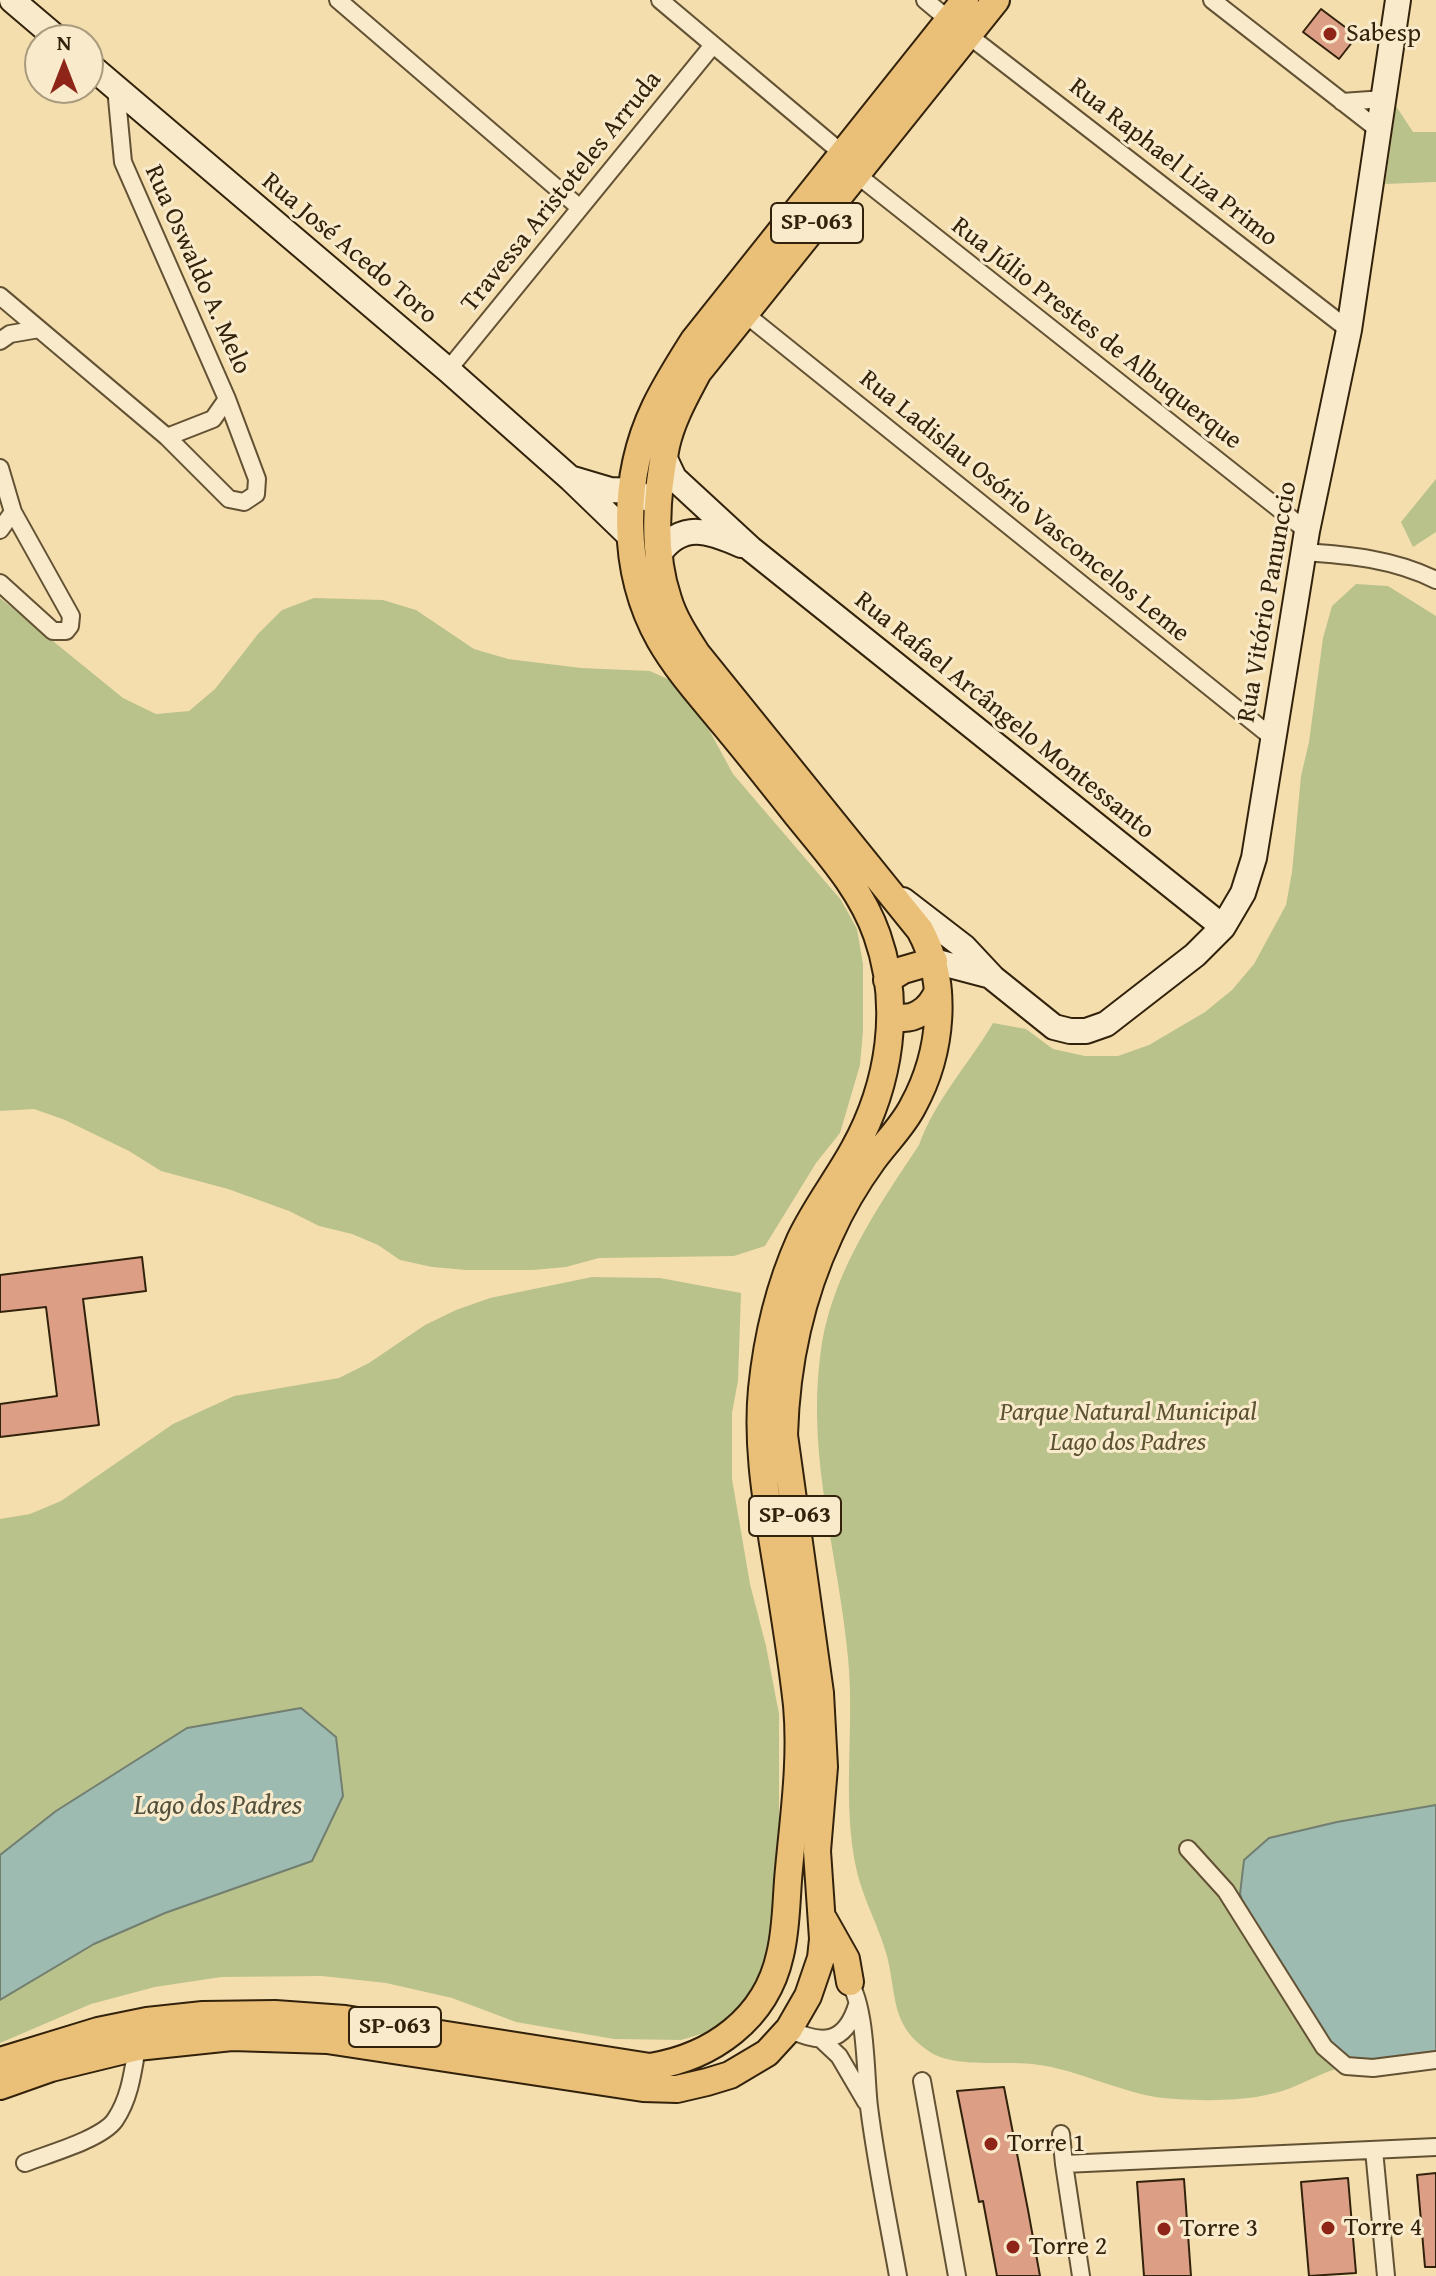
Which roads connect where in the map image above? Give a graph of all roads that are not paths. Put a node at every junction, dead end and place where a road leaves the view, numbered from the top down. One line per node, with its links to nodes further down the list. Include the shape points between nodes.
1 (12, 0): 9 (street)
2 (338, 0): 17 (street)
3 (660, 0): 10 (street, Rua Júlio Prestes de Albuquerque)
4 (925, 0): 8 (street, Rua Raphael Liza Primo)
5 (996, 0): 8 (main road, SP-063)
6 (1212, 0): 14 (street)
7 (1398, 0): 13 (street, Rua Vitório Panunccio)
8 (961, 18): 16 (main road, SP-063); 21 (street, Rua Raphael Liza Primo)
9 (40, 24)
10 (713, 45): 16 (street, Rua Júlio Prestes de Albuquerque); 17 (street, Travessa Aristoteles Arruda)
11 (104, 78): 12 (street, Rua José Acedo Toro)
12 (116, 88): 23 (street, Rua José Acedo Toro); 24 (street, Rua Oswaldo A. Melo, via 123,162)
13 (1384, 99): 14 (street); 15 (street, Rua Vitório Panunccio)
14 (1342, 102): 15 (street)
15 (1380, 131): 21 (street, Rua Vitório Panunccio)
16 (850, 164): 19 (main road, SP-063); 29 (main road, SP-063, via 694,340 650,421); 34 (street, Rua Júlio Prestes de Albuquerque)
17 (580, 208): 23 (street, Travessa Aristoteles Arruda)
18 (0, 296): 20 (street)
19 (744, 313): 26 (main road, SP-063, via 698,372 677,414); 39 (street, Rua Ladislau Osório Vasconcelos Leme)
20 (39, 329): 22 (street); 25 (street)
21 (1349, 330): 34 (street, Rua Vitório Panunccio)
22 (0, 341)
23 (448, 370): 28 (street, Rua José Acedo Toro)
24 (227, 399): 25 (street, Rua Oswaldo A. Melo, via 213,419); 25 (street, via 257,479 256,494 244,502 229,499)
25 (167, 437)
26 (665, 459): 30 (main road, SP-063); 35 (street, Rua Rafael Arcângelo Montessanto, via 682,485)
27 (0, 468): 31 (street)
28 (571, 479): 29 (street, Rua José Acedo Toro); 33 (street, Rua José Acedo Toro)
29 (633, 491): 30 (street); 33 (main road, SP-063)
30 (658, 510): 36 (main road, SP-063)
31 (13, 512): 32 (street); 38 (street, via 71,616 70,626 53,631)
32 (0, 530)
33 (630, 536): 44 (main road, SP-063, via 645,606 660,639 862,900)
34 (1305, 542): 37 (street, via 1390,561); 39 (street, Rua Vitório Panunccio)
35 (751, 549): 36 (street, Rua Rafael Arcângelo Montessanto, via 698,531 668,541); 41 (street, Rua Rafael Arcângelo Montessanto)
36 (659, 554): 40 (main road, SP-063, via 668,602 697,654)
37 (1436, 580)
38 (0, 583)
39 (1273, 738): 41 (street, Rua Vitório Panunccio, via 1254,858 1243,893)
40 (888, 889): 42 (main road, SP-063, via 920,930); 43 (street, Rua Vitório Panunccio, via 964,947)
41 (1223, 927): 43 (street, Rua Vitório Panunccio, via 1106,1024 1086,1031 1054,1027)
42 (941, 975): 43 (street, Rua Vitório Panunccio, via 980,971); 44 (main road, via 903,970); 45 (main road, via 932,1005 913,1017); 47 (main road, SP-063, via 926,1079 830,1233 806,1294 785,1391 784,1435 820,1693 824,1767 817,1851)
43 (993, 978)
44 (887, 980): 45 (main road, SP-063)
45 (891, 1015): 49 (main road, SP-063, via 884,1076 874,1108 789,1268 762,1391 760,1441 797,1711 798,1774)
46 (1188, 1849): 55 (street, via 1226,1891 1324,2047 1346,2066)
47 (823, 1917): 48 (main road, SP-063); 51 (main road, via 846,1959)
48 (821, 1958): 49 (main road); 51 (street, via 839,1970); 52 (main road, SP-063)
49 (779, 1961): 50 (main road, SP-063)
50 (766, 1993): 52 (main road); 56 (main road, SP-063, via 719,2044 650,2067 345,2019 275,2014 147,2021)
51 (854, 1993): 53 (street, via 848,2025); 59 (street)
52 (789, 2029): 53 (street); 54 (main road, SP-063, via 767,2053 730,2075 677,2089 605,2083 327,2040 232,2037)
53 (823, 2041): 59 (street, via 839,2056)
54 (137, 2047): 58 (main road, SP-063); 63 (street, via 130,2085 114,2121 103,2131)
55 (1436, 2060)
56 (0, 2061)
57 (922, 2081): 66 (street)
58 (0, 2086)
59 (869, 2107): 65 (street)
60 (1061, 2134): 64 (street)
61 (1436, 2147): 62 (street)
62 (1374, 2150): 64 (street); 68 (street)
63 (25, 2163)
64 (1064, 2164): 67 (street)
65 (898, 2276)
66 (957, 2276)
67 (1081, 2276)
68 (1386, 2276)

